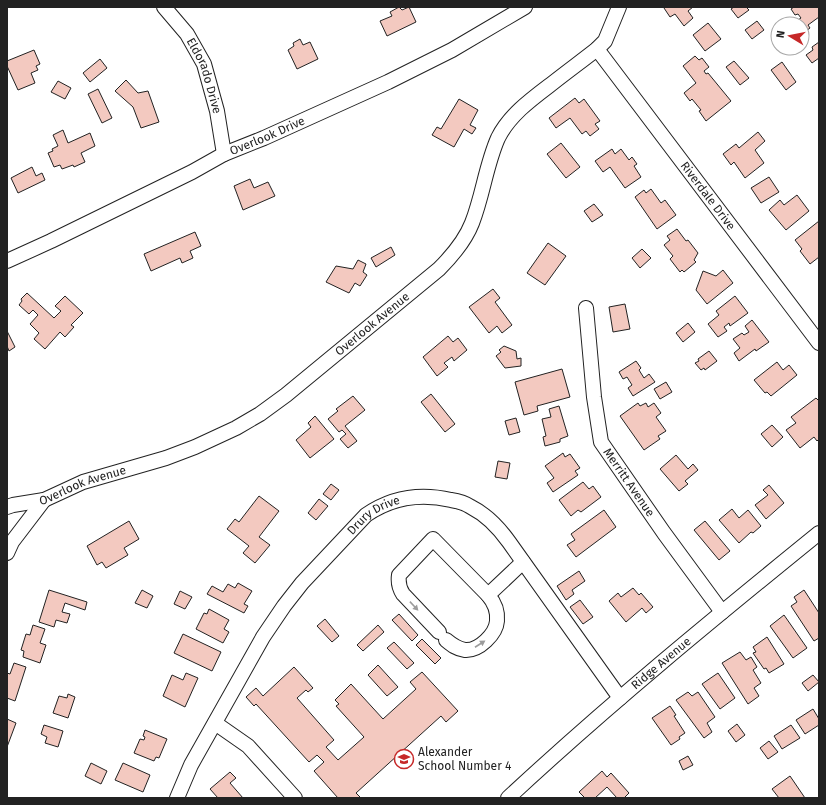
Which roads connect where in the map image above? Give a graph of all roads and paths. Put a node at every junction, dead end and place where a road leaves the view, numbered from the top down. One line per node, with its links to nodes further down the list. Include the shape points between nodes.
1 (164, 7): 5 (street, Eldorado Drive, via 187,34 204,64 217,111)
2 (525, 7): 5 (street, Overlook Drive, via 452,50 388,82)
3 (619, 7): 4 (street, Overlook Avenue, via 605,41)
4 (597, 49): 8 (street, Riverdale Drive); 9 (street, Overlook Avenue, via 515,113 499,138 491,157 472,224 452,256 439,270 316,371 260,414 236,428 166,458 83,482)
5 (224, 154): 6 (street, Overlook Drive)
6 (7, 261)
7 (586, 308): 15 (street, Merritt Avenue, via 601,442)
8 (819, 343)
9 (44, 500): 10 (street, Overlook Avenue); 12 (street, via 12,542)
10 (7, 507)
11 (819, 533): 15 (street, Ridge Avenue)
12 (7, 553)
13 (523, 562): 14 (street); 16 (street, Drury Drive); 17 (street, Drury Drive, via 498,528 470,506 427,496 410,497 378,507 366,515 284,606 263,637)
14 (488, 595): 14 (street, one-way to 14, via 434,540 399,575 399,587 403,594 453,646 467,650 485,642 493,632 497,621 495,604)
15 (722, 612): 16 (street, Ridge Avenue)
16 (620, 698): 20 (street, Ridge Avenue)
17 (215, 723): 18 (street, Drury Drive, via 191,765); 19 (street, via 248,746)
18 (177, 798)
19 (295, 798)
20 (508, 798)

